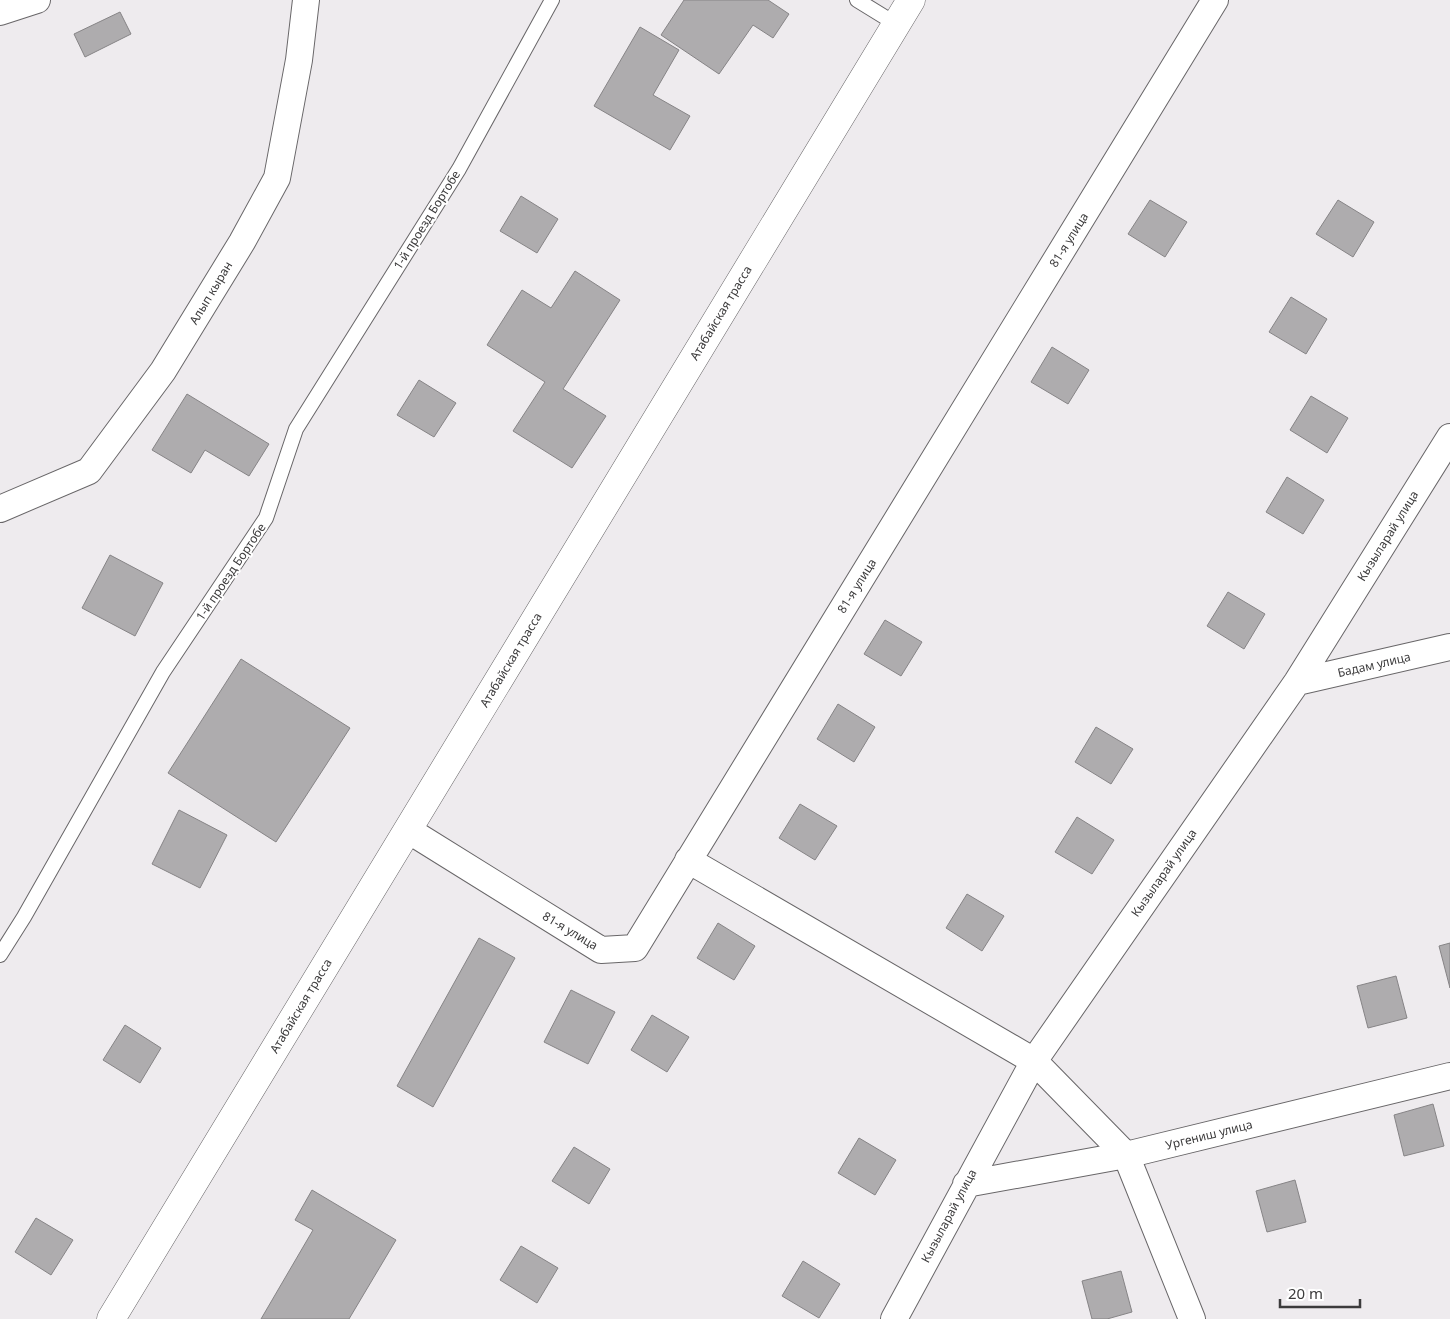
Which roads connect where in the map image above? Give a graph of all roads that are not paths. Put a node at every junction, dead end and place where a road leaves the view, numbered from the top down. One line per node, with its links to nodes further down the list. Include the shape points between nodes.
1 (37, 0): 7 (street)
2 (306, 0): 10 (street, Алып кыран, via 300,60 277,178 242,242 164,371 89,471)
3 (552, 0): 15 (lane, 1-й проезд Бортобе, via 459,169 296,429 266,518 164,672)
4 (857, 0): 8 (lane)
5 (910, 0): 8 (main road, Атабайская трасса)
6 (1215, 0): 14 (street, 81-я улица)
7 (0, 12)
8 (896, 24): 13 (main road, Атабайская трасса)
9 (1450, 437): 12 (street, Кызыларай улица)
10 (0, 509)
11 (1450, 648): 12 (street, Бадам улица)
12 (1297, 682): 16 (street, Кызыларай улица)
13 (408, 830): 14 (street, 81-я улица, via 600,950 635,948); 20 (main road, Атабайская трасса)
14 (688, 860): 16 (street)
15 (0, 955)
16 (1034, 1061): 18 (street); 19 (street, Кызыларай улица)
17 (1450, 1076): 18 (street, Ургениш улица)
18 (1126, 1155): 19 (street, Ургениш улица); 22 (street)
19 (966, 1184): 21 (street, Кызыларай улица)
20 (111, 1319)
21 (894, 1319)
22 (1192, 1319)

